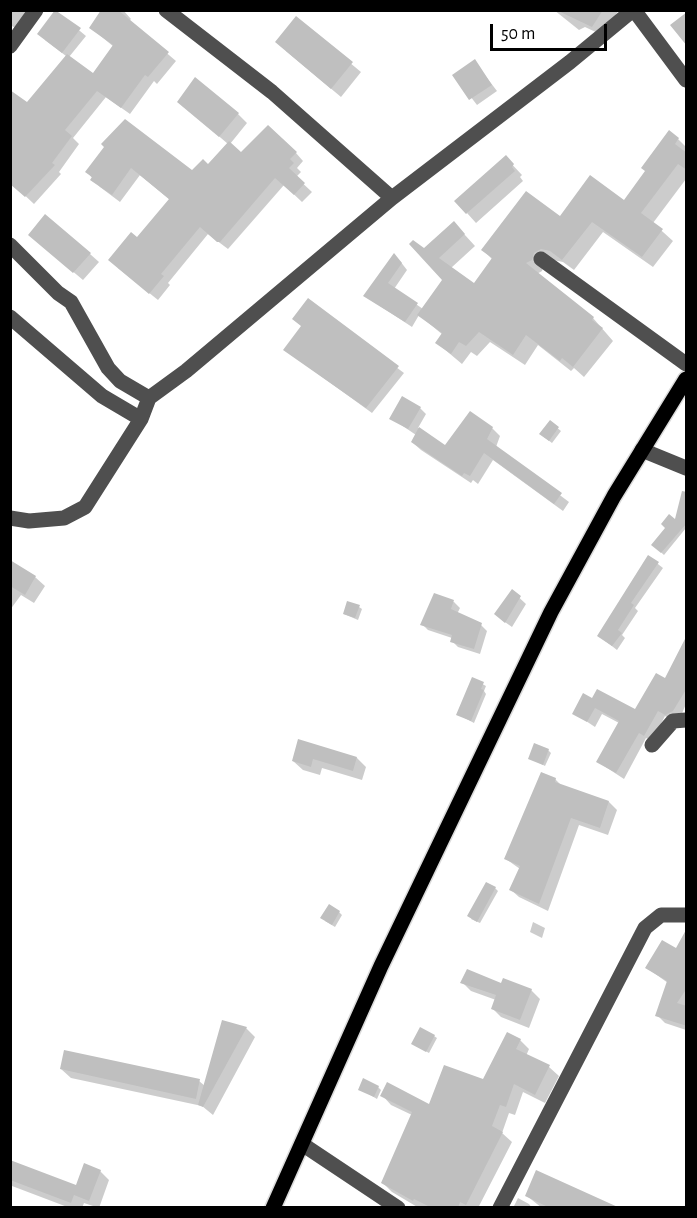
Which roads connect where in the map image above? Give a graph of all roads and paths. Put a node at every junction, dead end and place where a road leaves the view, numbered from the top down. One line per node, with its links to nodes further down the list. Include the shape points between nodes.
1 (36, 10): 4 (street)
2 (166, 10): 6 (street, via 272,93)
3 (634, 10): 5 (street); 6 (street)
4 (10, 46)
5 (687, 80)
6 (392, 198): 12 (street)
7 (10, 245): 12 (street, via 71,302 108,368 120,381)
8 (541, 259): 10 (street)
9 (10, 317): 13 (street, via 102,396)
10 (687, 364)
11 (687, 379): 14 (main road)
12 (149, 398): 13 (street)
13 (141, 419): 16 (street, via 85,507 64,518)
14 (642, 450): 15 (street); 20 (main road, via 556,601 515,684 381,966)
15 (687, 468)
16 (10, 518)
17 (687, 720): 18 (street, via 673,721)
18 (652, 744)
19 (687, 915): 23 (street, via 661,915 645,928)
20 (302, 1144): 21 (main road); 22 (street)
21 (273, 1208)
22 (398, 1208)
23 (501, 1208)

